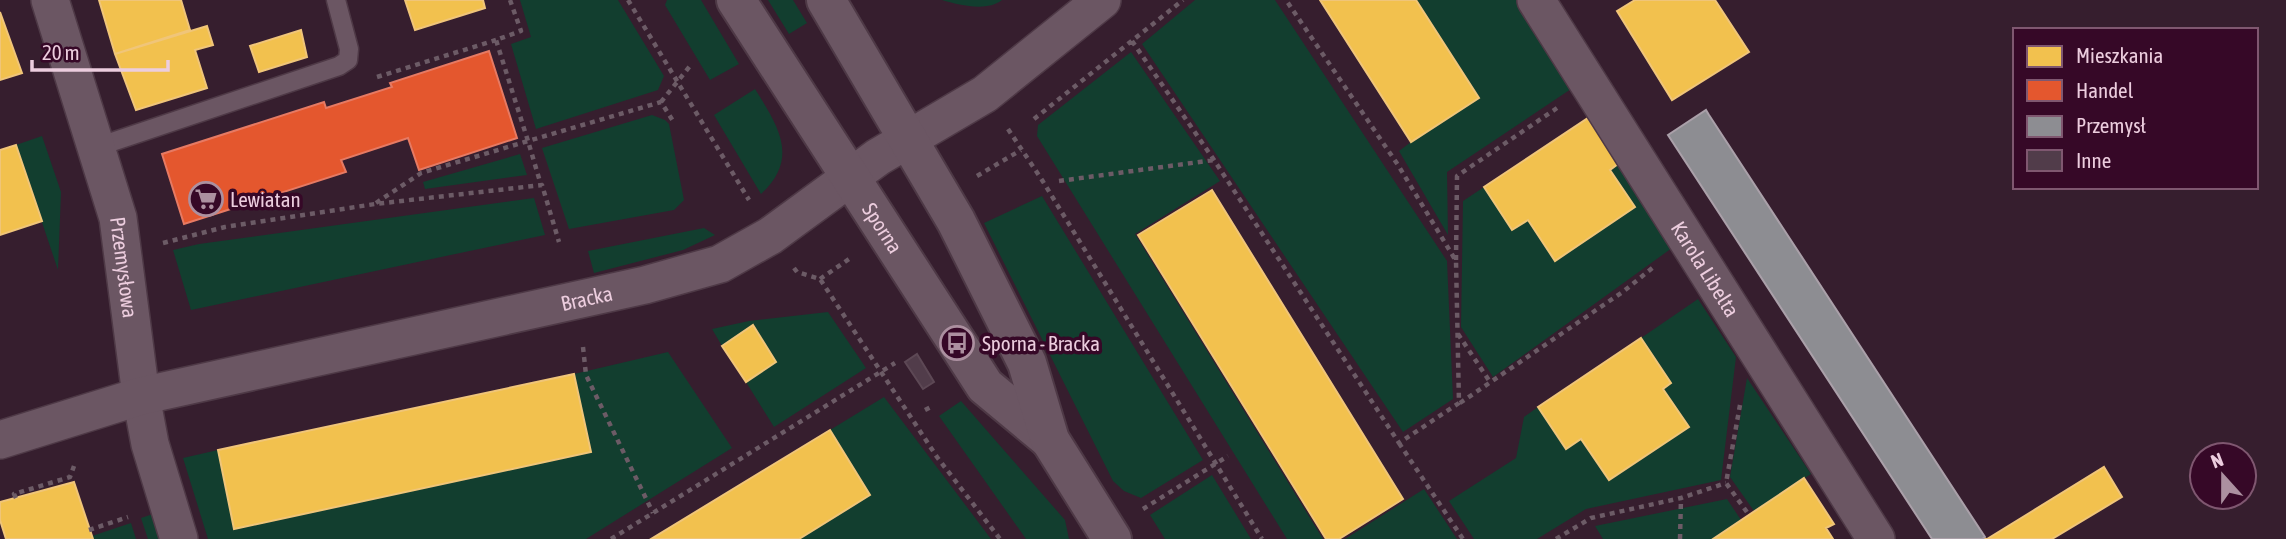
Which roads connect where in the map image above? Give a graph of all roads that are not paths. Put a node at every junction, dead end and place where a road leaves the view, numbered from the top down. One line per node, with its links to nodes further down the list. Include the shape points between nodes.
1 (50, 0): 8 (street, Przemysłowa)
2 (337, 0): 8 (lane, via 349,49 348,60 339,66)
3 (736, 0): 9 (street, Sporna)
4 (825, 0): 7 (street, Sporna)
5 (1102, 0): 7 (street, Bracka, via 985,94)
6 (1536, 0): 15 (street, Karola Libelta)
7 (908, 139): 9 (street, Bracka); 12 (street, Sporna, via 956,221 1027,363)
8 (97, 147): 10 (street, Przemysłowa, via 118,218)
9 (849, 177): 10 (street, Bracka, via 770,236 720,264 645,285); 12 (street, Sporna, via 985,386)
10 (141, 396): 11 (street, Bracka); 14 (street, Przemysłowa, via 150,444)
11 (0, 440)
12 (1050, 440): 13 (street, Sporna)
13 (1110, 535)
14 (179, 539)
15 (1876, 539)

